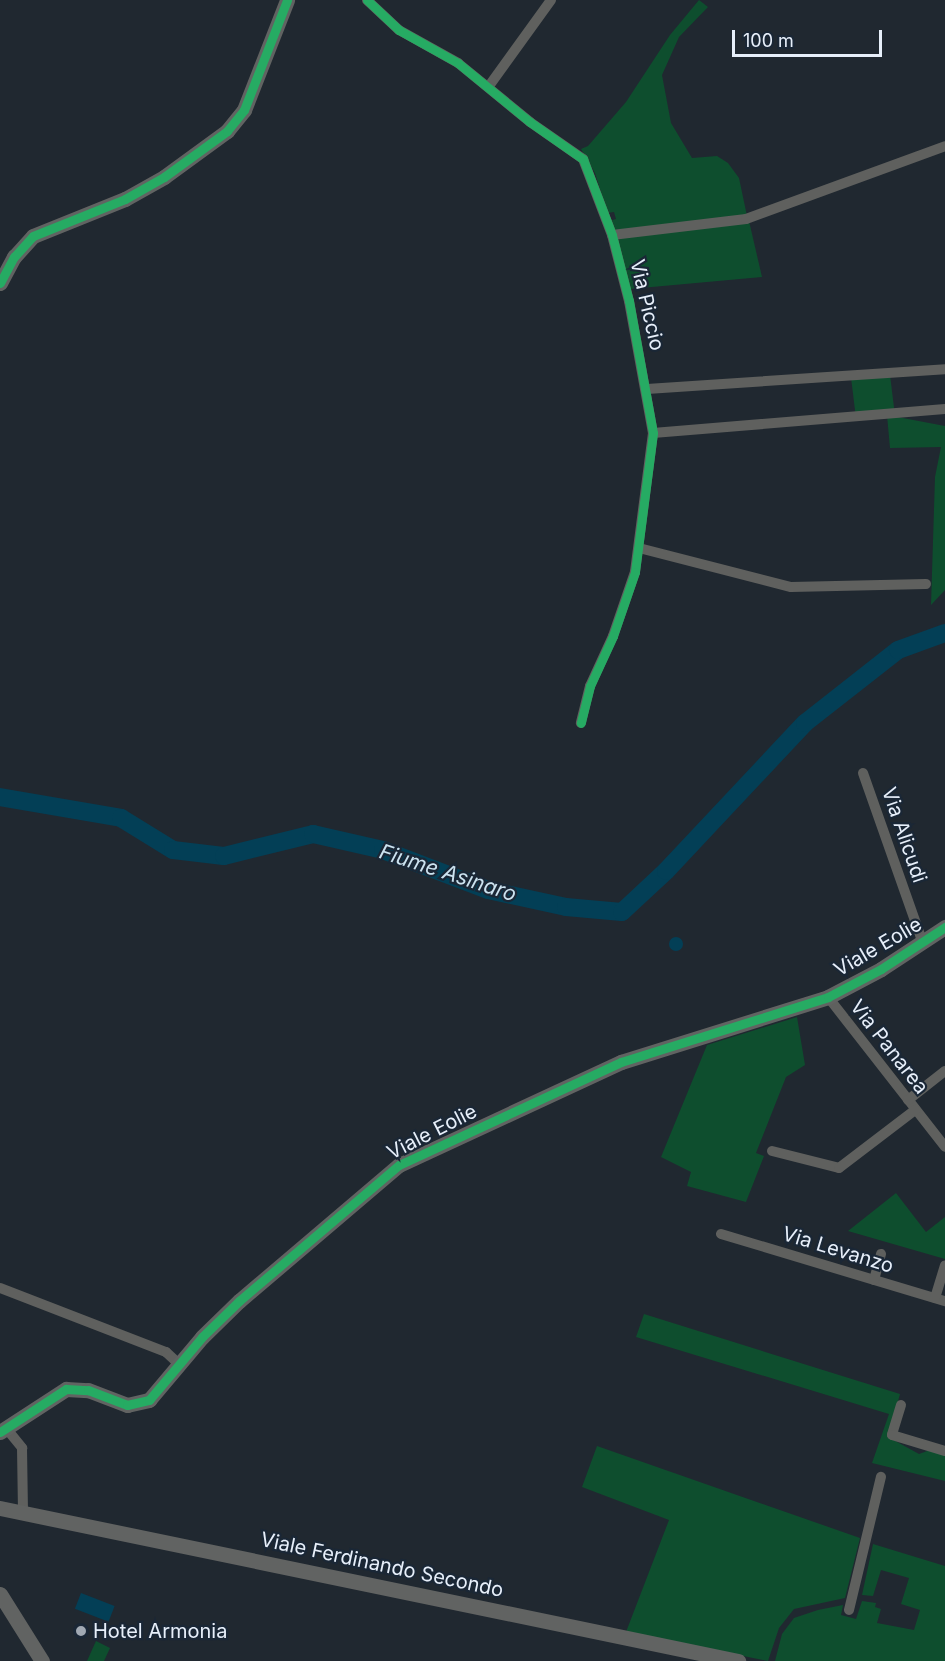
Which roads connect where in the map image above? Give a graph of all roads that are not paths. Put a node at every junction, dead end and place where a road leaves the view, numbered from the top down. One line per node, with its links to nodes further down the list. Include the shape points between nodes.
1 (287, 0): 7 (street, via 244,110 227,131 164,177 125,199 33,236 14,257)
2 (367, 0): 4 (street, Via Piccio, via 399,30)
3 (551, 0): 4 (street)
4 (489, 86): 6 (street, Via Piccio, via 530,123 583,159)
5 (945, 146): 6 (street, via 746,219)
6 (612, 235): 9 (street, Via Piccio)
7 (0, 283)
8 (945, 369): 9 (street)
9 (647, 389): 11 (street, Via Piccio)
10 (945, 409): 11 (street)
11 (653, 432): 12 (street, Via Piccio)
12 (639, 548): 13 (street, via 791,587); 14 (street, Via Piccio, via 627,598 590,686)
13 (926, 584)
14 (581, 723)
15 (863, 773): 17 (street, Via Alicudi)
16 (945, 927): 17 (street, Viale Eolie)
17 (923, 943): 18 (street, Viale Eolie)
18 (828, 997): 20 (street, Via Panarea); 30 (street, Viale Eolie, via 621,1062 399,1165 239,1301)
19 (945, 1071): 20 (street)
20 (908, 1100): 21 (street, Via Panarea)
21 (915, 1110): 22 (street, Via Panarea); 23 (street, via 838,1168)
22 (945, 1147)
23 (772, 1150)
24 (721, 1234): 27 (street, Via Levanzo)
25 (881, 1254): 27 (street)
26 (945, 1265): 29 (street)
27 (874, 1280): 29 (street, Via Levanzo)
28 (0, 1288): 30 (street, via 166,1352)
29 (940, 1300)
30 (179, 1364): 32 (street, Viale Eolie, via 167,1382 143,1404 127,1405 88,1390 66,1389)
31 (901, 1405): 33 (street, via 892,1435)
32 (3, 1430): 36 (street, via 22,1448)
33 (945, 1451)
34 (881, 1477): 39 (street)
35 (0, 1508): 36 (street, Viale Ferdinando Secondo)
36 (20, 1512): 37 (street); 41 (street, Viale Ferdinando Secondo)
37 (0, 1514)
38 (0, 1594): 40 (street)
39 (849, 1610)
40 (42, 1661)
41 (738, 1661)

